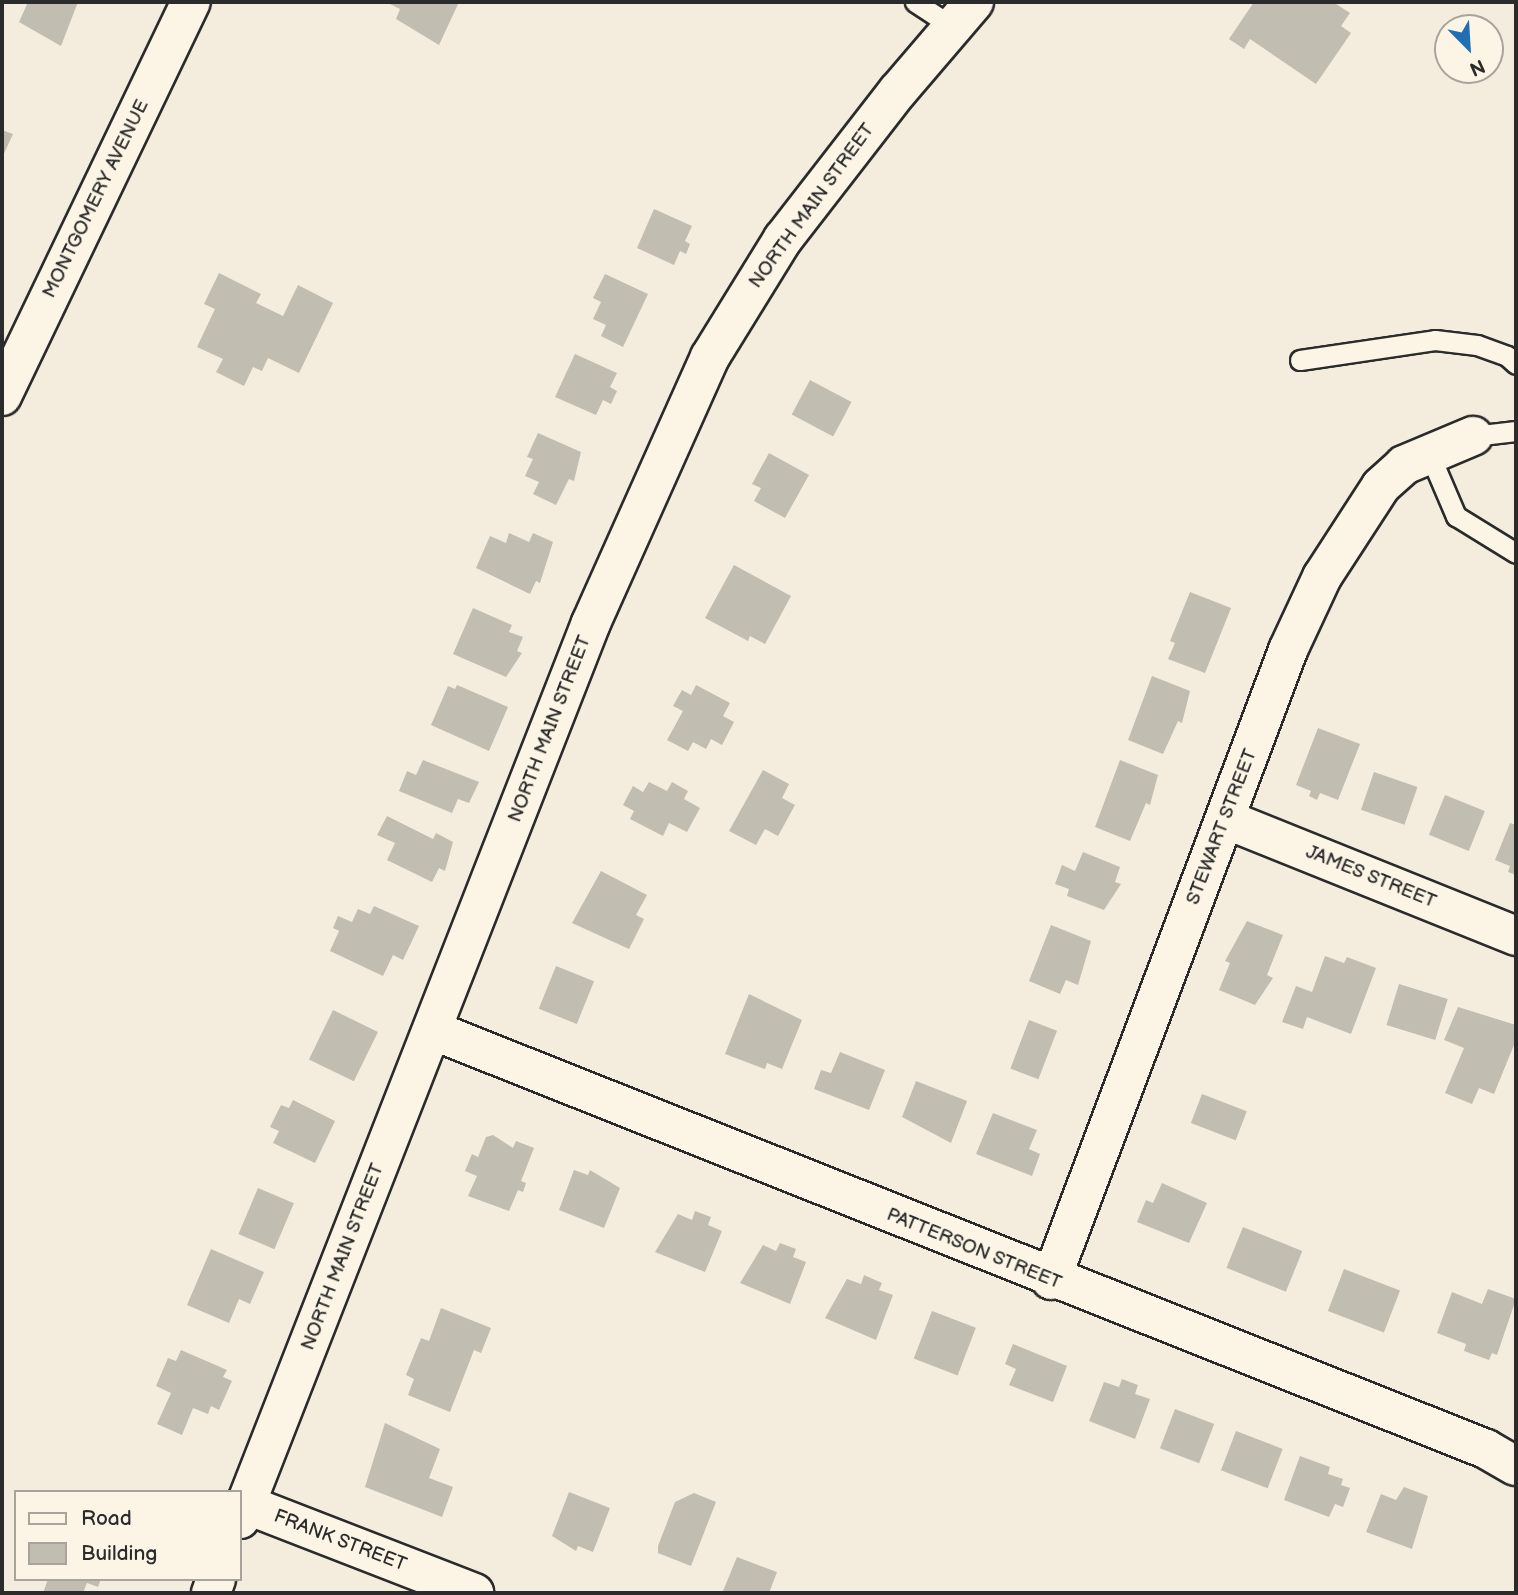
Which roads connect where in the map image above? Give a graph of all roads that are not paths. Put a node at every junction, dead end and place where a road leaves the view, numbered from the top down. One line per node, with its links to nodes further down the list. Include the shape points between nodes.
1 (191, 2): 6 (street, MONTGOMERY AVENUE)
2 (915, 2): 3 (lane)
3 (964, 14): 13 (street, NORTH MAIN STREET, via 783,239 710,357 591,623)
4 (1300, 360): 5 (lane, via 1435,340 1477,345)
5 (1516, 364)
6 (2, 396)
7 (1516, 431): 8 (lane)
8 (1473, 436): 9 (street, STEWART STREET)
9 (1429, 453): 10 (lane, via 1456,516); 11 (street, STEWART STREET, via 1404,465 1381,486 1322,577 1288,650)
10 (1516, 553)
11 (1225, 819): 12 (street, JAMES STREET); 14 (street, STEWART STREET)
12 (1516, 936)
13 (432, 1030): 14 (street, PATTERSON STREET); 16 (street, NORTH MAIN STREET)
14 (1051, 1280): 15 (street, PATTERSON STREET, via 1486,1449)
15 (1516, 1466)
16 (243, 1511): 17 (street, FRANK STREET)
17 (474, 1593)

